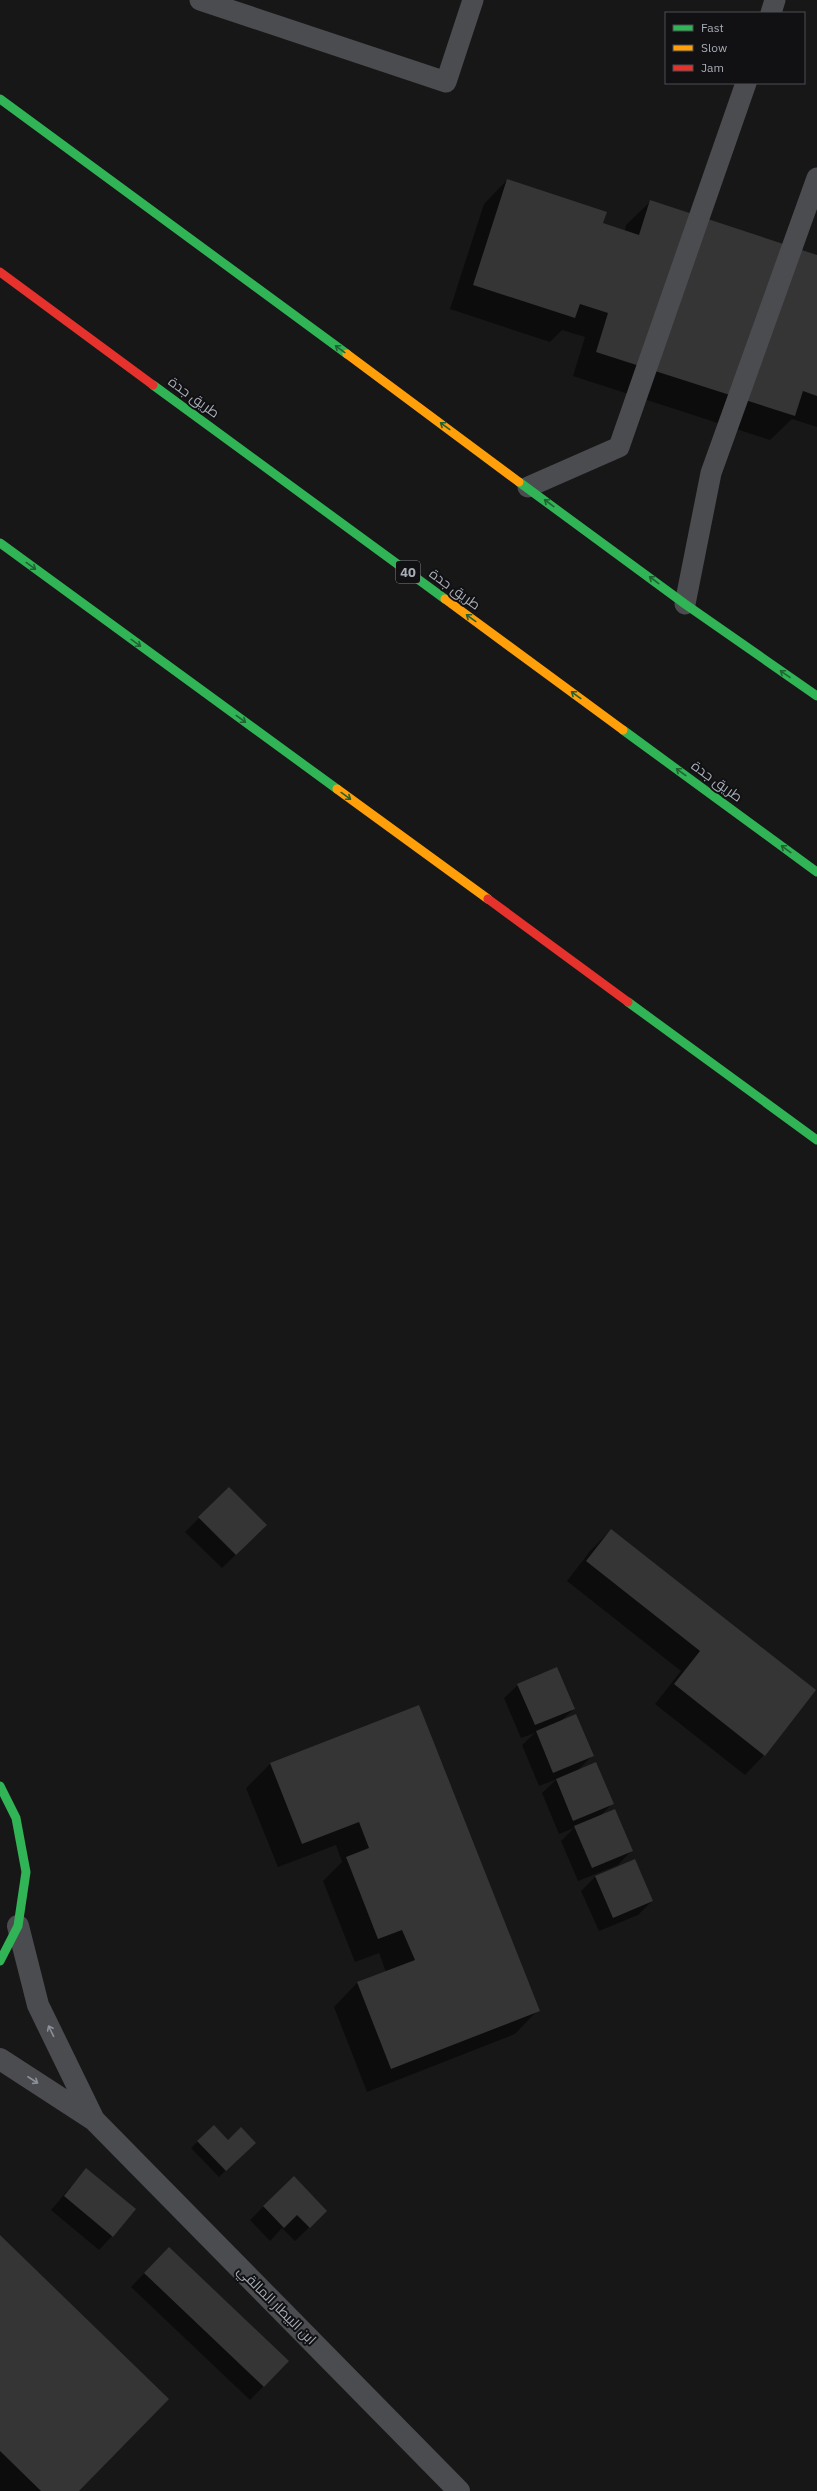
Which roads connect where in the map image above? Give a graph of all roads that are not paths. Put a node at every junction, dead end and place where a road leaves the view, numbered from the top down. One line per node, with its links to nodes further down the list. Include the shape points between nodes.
1 (200, 0): 2 (lane, via 446,82)
2 (473, 0)
3 (775, 0): 4 (lane)
4 (771, 12)
5 (746, 84): 9 (lane, via 619,447)
6 (0, 99): 9 (main road, one-way to 6)
7 (817, 178): 11 (lane, via 711,473)
8 (0, 272): 13 (main road, طريق جدة / 40, one-way to 8)
9 (528, 487): 11 (main road, one-way to 9)
10 (0, 543): 14 (main road, one-way to 14)
11 (685, 604): 12 (main road, one-way to 11)
12 (817, 696)
13 (817, 872)
14 (817, 1140)
15 (0, 1786): 16 (main road, via 16,1818 26,1872)
16 (18, 1926): 17 (main road); 19 (street, one-way to 16, via 38,2005)
17 (0, 1962)
18 (0, 2059): 19 (street, one-way to 19)
19 (94, 2120): 20 (street, ابن البيطار المالقي)
20 (459, 2491)

